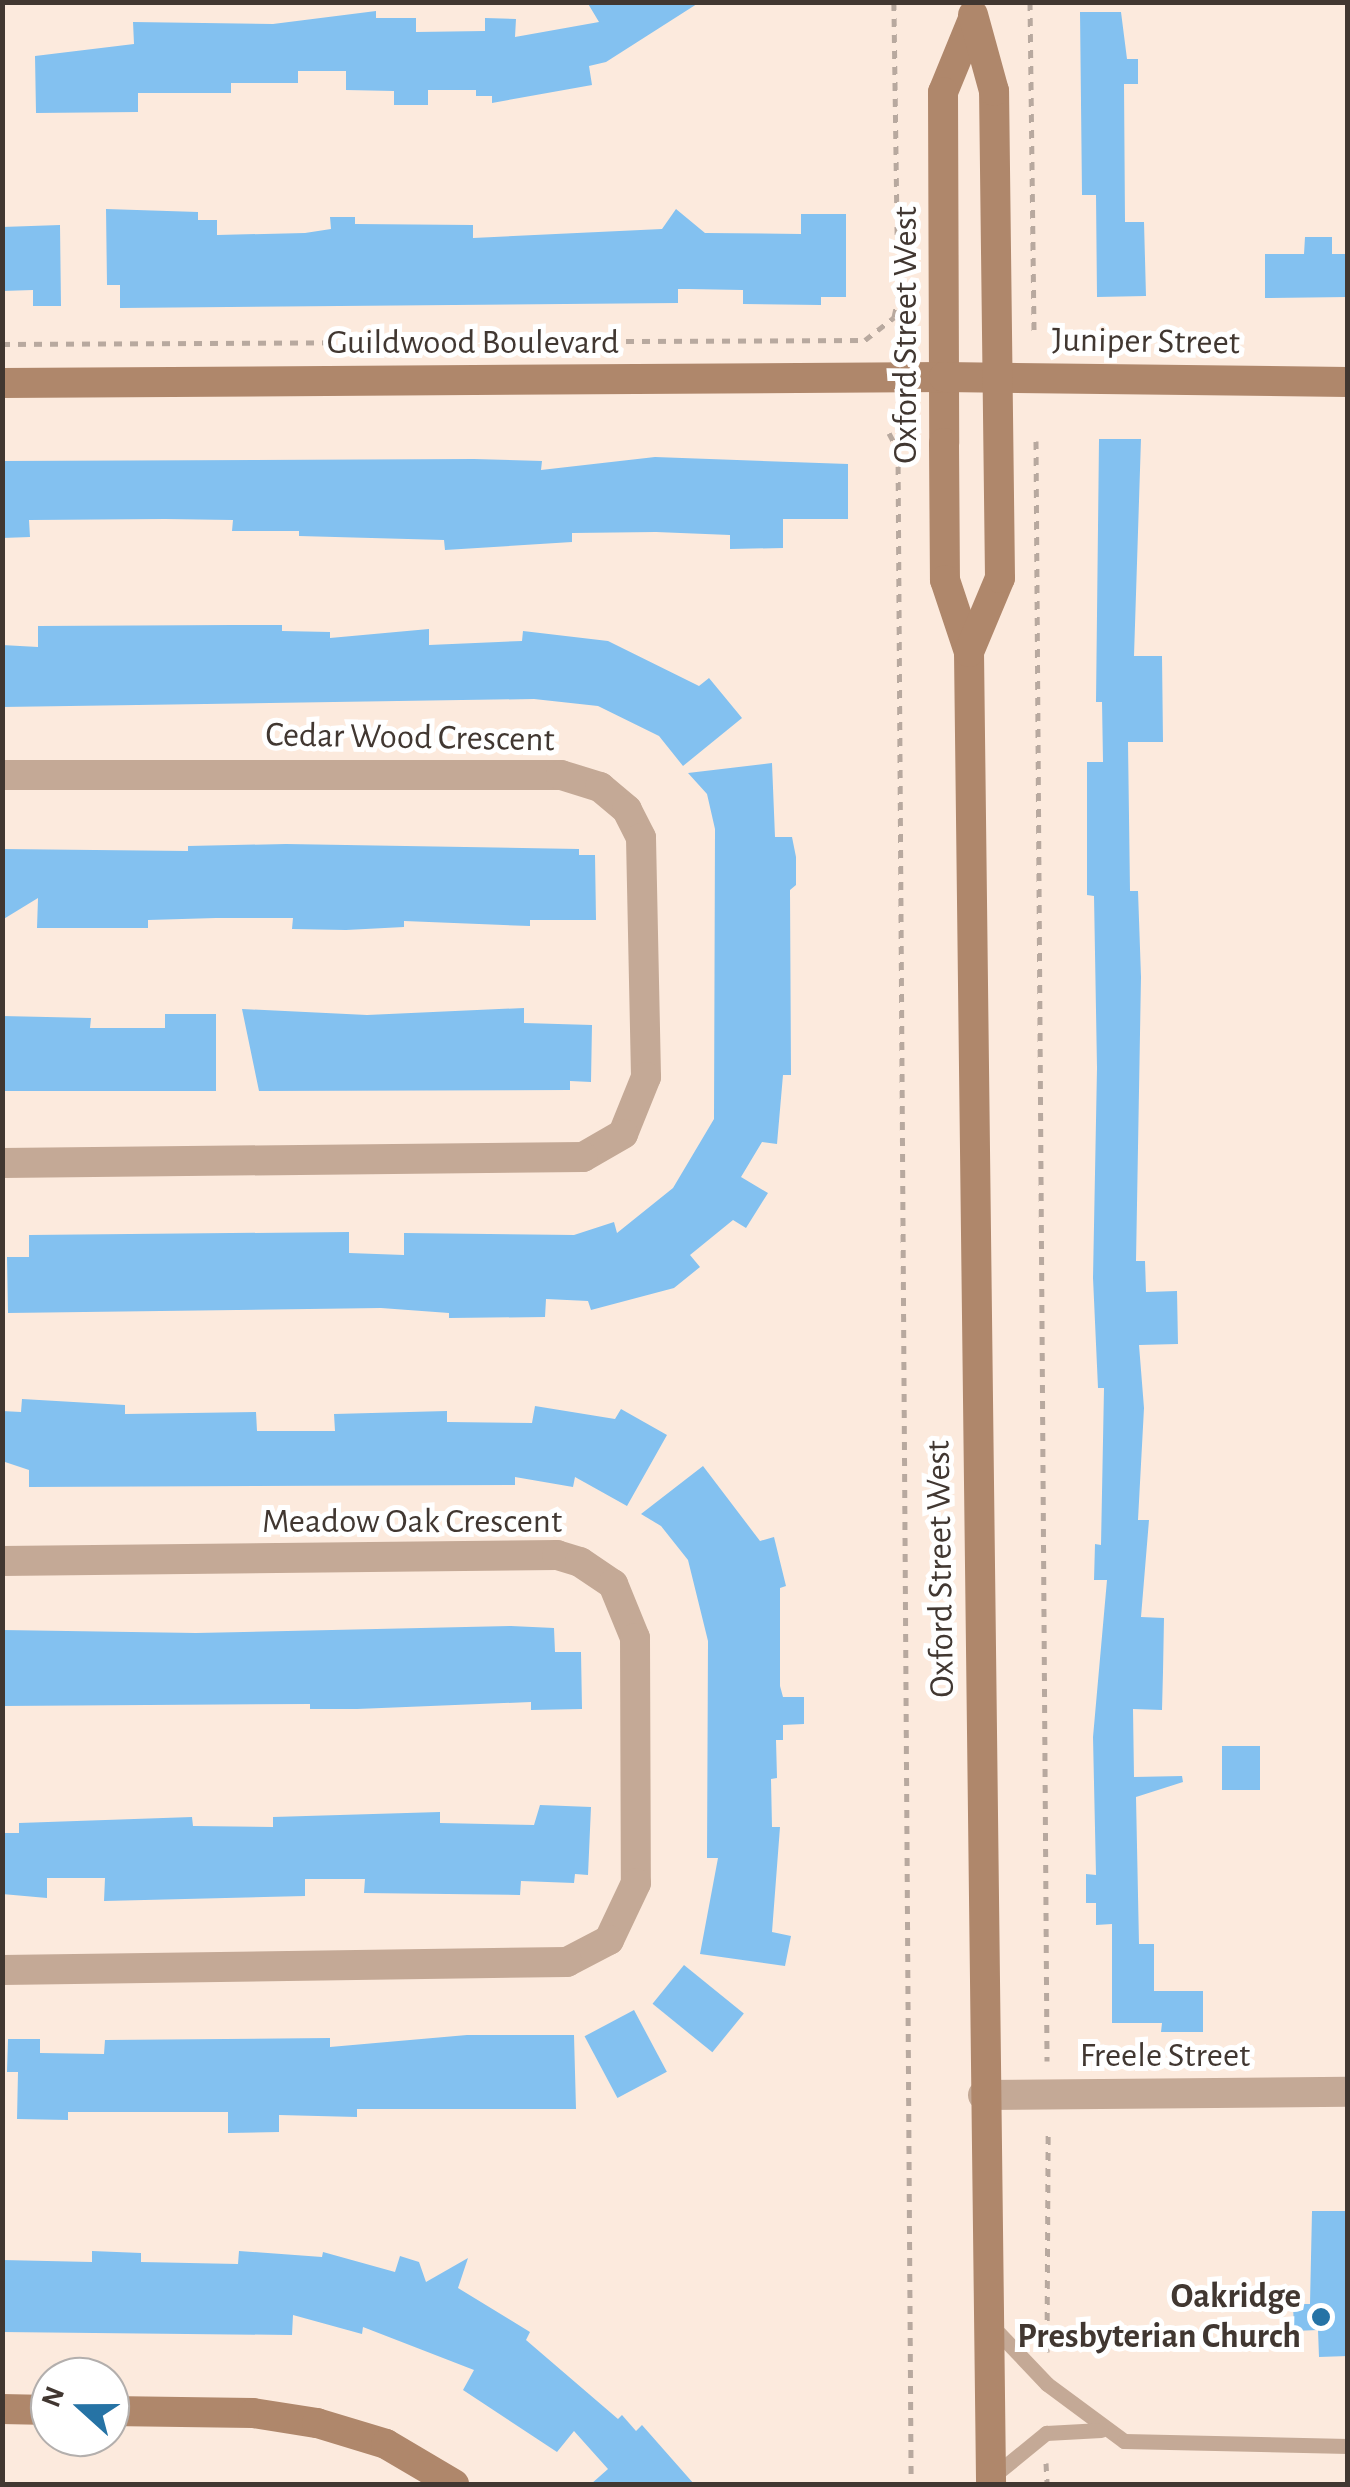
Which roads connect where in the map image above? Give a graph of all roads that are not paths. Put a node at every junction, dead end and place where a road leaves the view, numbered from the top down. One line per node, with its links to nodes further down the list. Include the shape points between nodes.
1 (973, 11): 2 (main road, Oxford Street West, via 944,92); 3 (main road, Oxford Street West, via 994,91)
2 (944, 378): 3 (main road, Juniper Street); 5 (main road, Guildwood Boulevard); 6 (main road, Oxford Street West, via 945,580)
3 (997, 378): 4 (main road, Juniper Street); 6 (main road, Oxford Street West, via 1000,578)
4 (1348, 382)
5 (2, 383)
6 (969, 652): 12 (main road, Oxford Street West)
7 (2, 774): 8 (street, Cedar Wood Crescent, via 561,774 600,787 627,810 642,838 646,1078 622,1134 583,1157)
8 (2, 1162)
9 (2, 1561): 10 (street, Meadow Oak Crescent, via 558,1555 580,1562 612,1584 633,1628 636,1883 609,1940 567,1962)
10 (2, 1970)
11 (1348, 2092): 12 (street, Freele Street)
12 (983, 2095): 13 (main road, Oxford Street West)
13 (989, 2324): 17 (lane); 19 (main road, Oxford Street West)
14 (2, 2409): 15 (main road)
15 (30, 2410)
16 (130, 2411): 20 (main road, via 253,2413 317,2422 386,2444)
17 (1101, 2430): 18 (lane, via 1124,2440); 19 (lane, via 1046,2432)
18 (1348, 2446)
19 (991, 2481)
20 (454, 2484)

